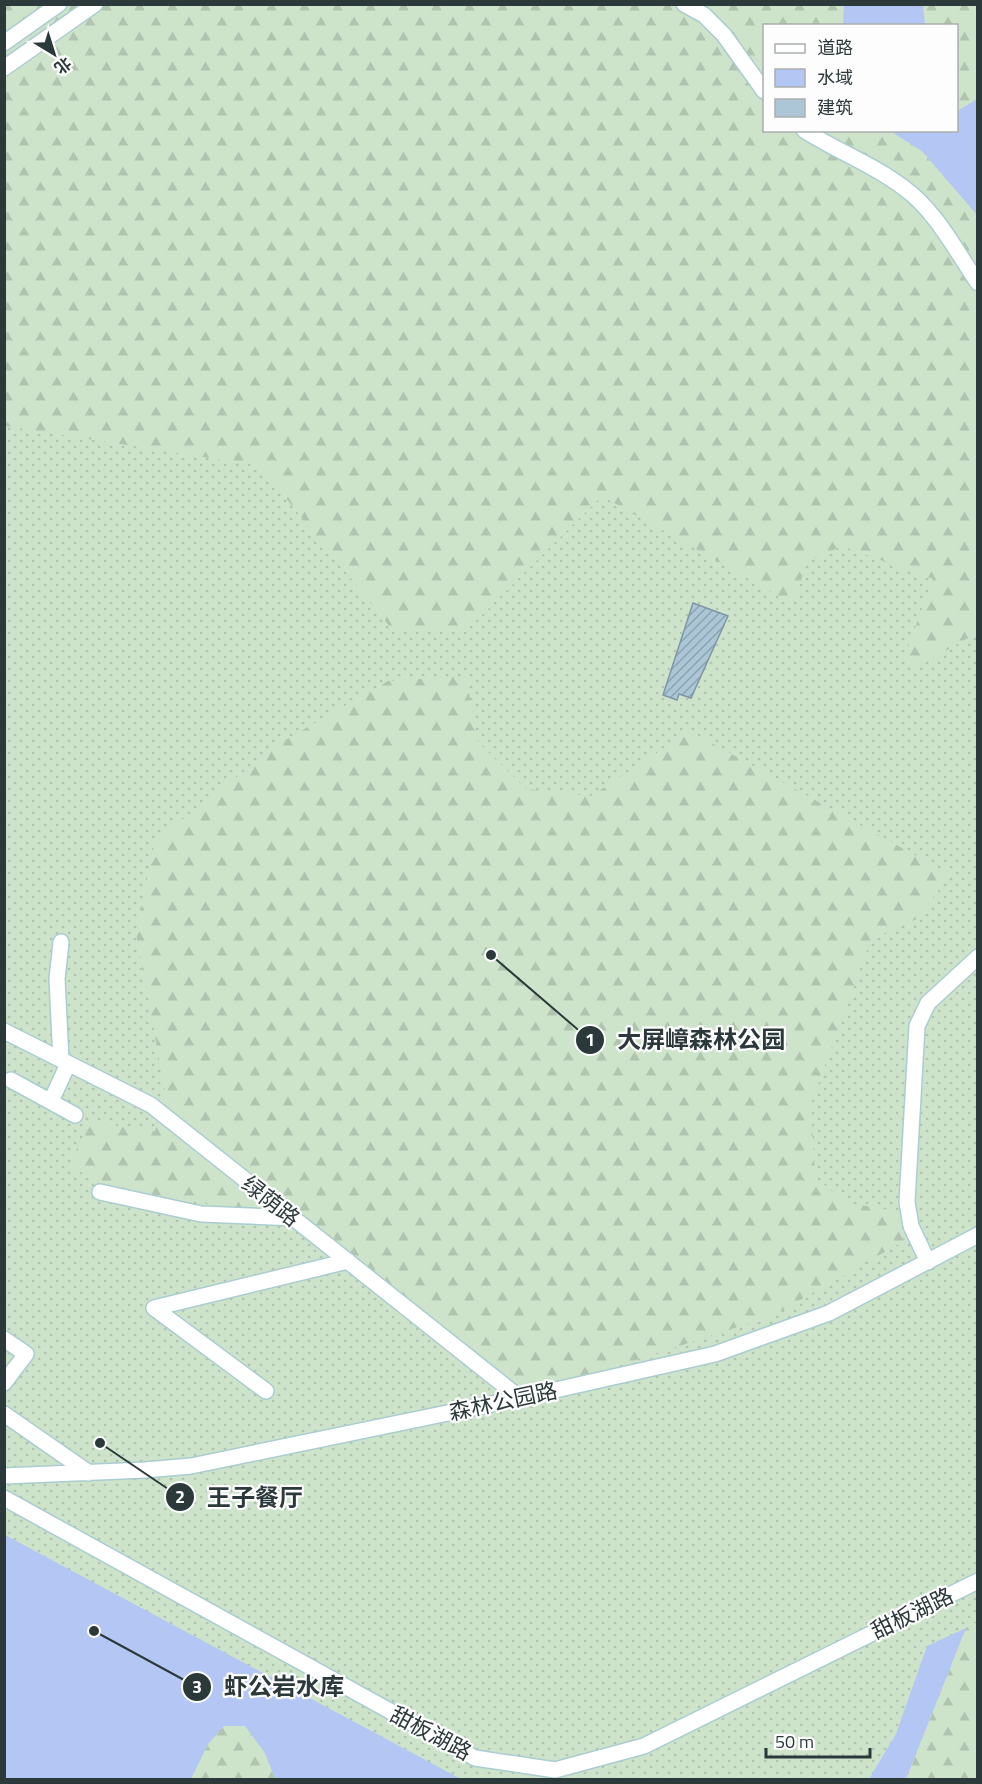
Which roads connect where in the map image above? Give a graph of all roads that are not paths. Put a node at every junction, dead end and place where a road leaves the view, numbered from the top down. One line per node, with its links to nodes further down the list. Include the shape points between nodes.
1 (59, 4): 4 (street)
2 (95, 4): 5 (street)
3 (684, 4): 6 (street, via 704,15 724,35)
4 (4, 43)
5 (4, 68)
6 (763, 88)
7 (808, 132): 8 (street, via 905,188 928,212)
8 (978, 283)
9 (61, 942): 12 (street, via 57,979)
10 (978, 957): 20 (street, via 928,1003 917,1026 907,1202 911,1226)
11 (4, 1031): 12 (street, 绿荫路)
12 (64, 1062): 14 (street); 17 (street, 绿荫路, via 151,1105)
13 (11, 1080): 14 (street)
14 (51, 1101): 15 (street)
15 (75, 1115)
16 (100, 1192): 17 (street, via 201,1214)
17 (294, 1218): 19 (street, 绿荫路)
18 (978, 1235): 20 (street, 森林公园路)
19 (348, 1261): 23 (street, via 154,1308); 24 (street, 绿荫路)
20 (928, 1262): 24 (street, 森林公园路, via 829,1313 715,1354)
21 (4, 1339): 22 (street, via 26,1354)
22 (4, 1383)
23 (266, 1391)
24 (520, 1398): 26 (street, 森林公园路, via 191,1466)
25 (4, 1414): 26 (street)
26 (89, 1473): 27 (street, 森林公园路)
27 (4, 1476)
28 (4, 1498): 29 (street, 甜板湖路, via 475,1758 555,1770 644,1746)
29 (978, 1581)

